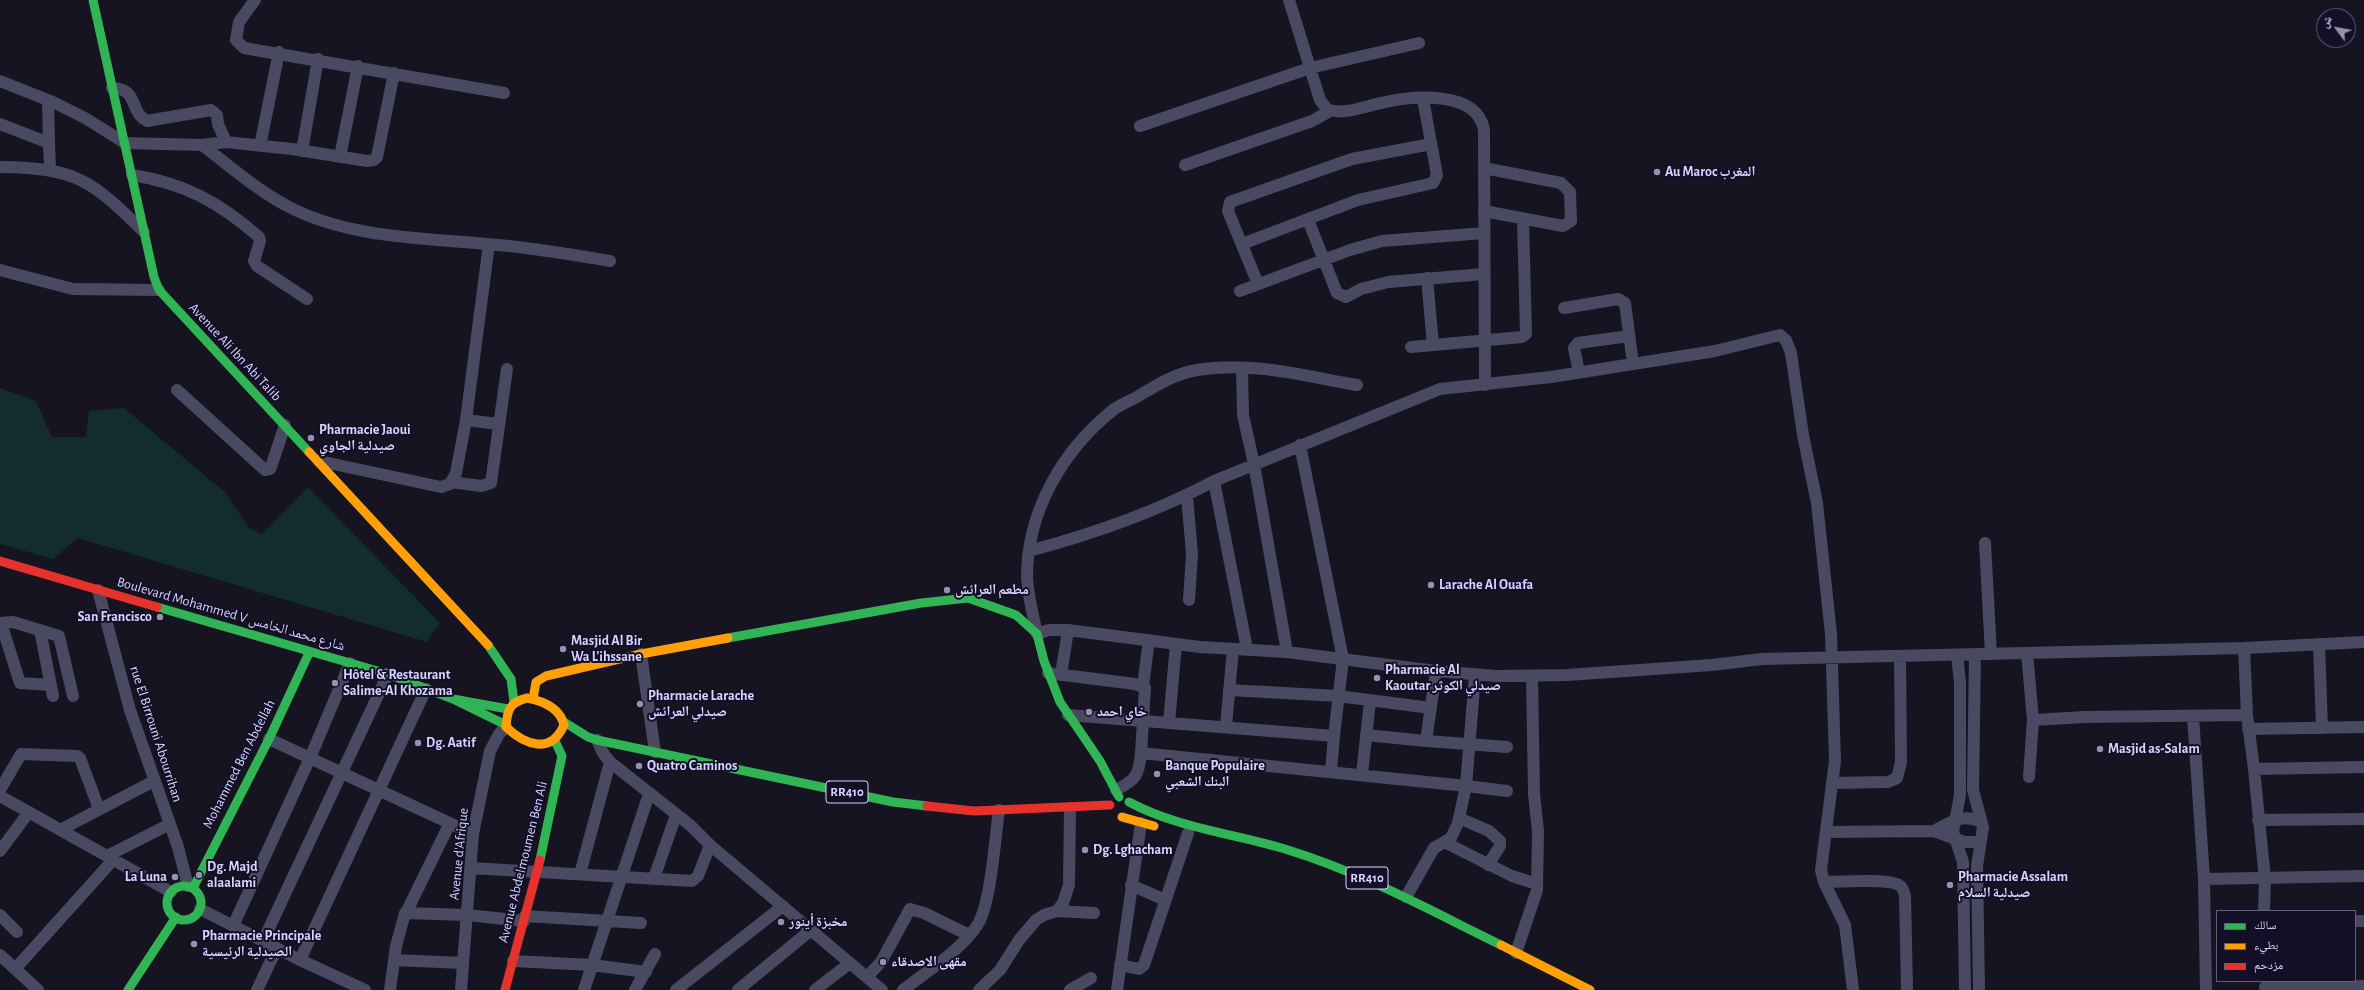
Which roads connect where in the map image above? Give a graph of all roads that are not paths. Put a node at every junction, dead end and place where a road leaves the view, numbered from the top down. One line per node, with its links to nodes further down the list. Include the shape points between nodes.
1 (93, 0): 11 (main road, Avenue Ali Ibn Abi Talib)
2 (256, 0): 5 (street, via 240,22 236,40 244,48)
3 (1289, 0): 8 (street)
4 (1419, 44): 8 (street)
5 (279, 52): 6 (street); 23 (street)
6 (318, 60): 7 (street); 24 (street)
7 (358, 66): 9 (street); 25 (street)
8 (1310, 68): 15 (street, via 1322,104); 17 (street)
9 (394, 73): 12 (street); 25 (street, via 377,157 367,161)
10 (0, 81): 14 (street)
11 (112, 88): 18 (street, via 123,88 128,92 140,116 147,121 211,110 217,115); 20 (main road, Avenue Ali Ibn Abi Talib)
12 (504, 94)
13 (1422, 99): 15 (street, via 1396,100 1337,112); 21 (street); 28 (street, via 1462,103 1476,111 1482,120 1484,130)
14 (48, 100): 19 (street); 20 (street, via 85,118)
15 (1330, 111): 26 (street, via 1312,121)
16 (0, 124): 19 (street)
17 (1140, 126)
18 (226, 142): 22 (street); 23 (street)
19 (49, 143): 29 (street)
20 (125, 143): 22 (street); 30 (main road, Avenue Ali Ibn Abi Talib)
21 (1431, 144): 33 (street, via 1437,175 1433,183 1358,200); 37 (street, via 1352,159 1232,200 1227,209)
22 (202, 145): 36 (street, via 267,193 316,218 360,230)
23 (260, 146): 24 (street)
24 (302, 151): 25 (street)
25 (340, 157)
26 (1185, 165)
27 (0, 167): 29 (street)
28 (1484, 168): 31 (street); 32 (street, via 1556,182 1568,188 1571,218 1568,225)
29 (50, 169): 34 (street, via 91,185 108,197)
30 (132, 175): 34 (main road, Avenue Ali Ibn Abi Talib); 46 (street, via 158,179 198,194 223,207 259,237 254,261 257,266)
31 (1484, 211): 32 (street); 35 (street)
32 (1523, 219): 49 (street, via 1526,334 1522,337)
33 (1308, 220): 37 (street); 38 (street)
34 (144, 232): 44 (main road, Avenue Ali Ibn Abi Talib)
35 (1484, 233): 38 (street, via 1382,241); 41 (street)
36 (489, 244): 39 (street, via 556,251); 59 (street)
37 (1242, 244): 43 (street)
38 (1324, 260): 42 (street, via 1337,293 1343,297 1388,282); 43 (street)
39 (610, 261)
40 (0, 270): 44 (street, via 73,289)
41 (1484, 274): 42 (street); 49 (street)
42 (1427, 278): 50 (street)
43 (1258, 284): 45 (street)
44 (159, 290): 61 (main road, Avenue Ali Ibn Abi Talib)
45 (1240, 291)
46 (307, 299)
47 (1564, 308): 48 (street, via 1618,299 1625,303)
48 (1629, 336): 52 (street); 55 (street, via 1578,343 1574,348)
49 (1484, 340): 50 (street); 57 (street)
50 (1433, 345): 51 (street)
51 (1411, 347)
52 (1633, 364): 55 (street); 94 (street, via 1715,351 1780,335 1786,340 1791,353 1803,435 1817,503 1829,613)
53 (1242, 368): 56 (street, via 1303,374); 64 (street, via 1243,414); 69 (street, via 1228,367 1178,374 1114,409 1094,428 1058,471 1048,488)
54 (507, 369): 60 (street)
55 (1579, 372): 57 (street)
56 (1356, 385)
57 (1485, 385): 62 (street, via 1449,387 1432,391)
58 (177, 390): 61 (street, via 265,470 271,467)
59 (466, 420): 60 (street); 66 (street, via 456,473)
60 (498, 424): 66 (street, via 491,483 481,486)
61 (285, 426): 63 (main road, Avenue Ali Ibn Abi Talib)
62 (1300, 445): 64 (street); 93 (street)
63 (319, 461): 66 (street, via 441,486); 84 (main road, Avenue Ali Ibn Abi Talib)
64 (1254, 464): 65 (street); 86 (street)
65 (1214, 480): 67 (street); 83 (street)
66 (451, 482)
67 (1187, 496): 69 (street, via 1119,523); 72 (street, via 1192,554)
68 (1985, 544): 90 (street)
69 (1029, 551): 76 (street, via 1029,595)
70 (0, 561): 71 (main road, Boulevard Mohammed V شارع محمد الخامس)
71 (98, 590): 85 (main road, Boulevard Mohammed V شارع محمد الخامس); 142 (street, rue El Birrouni Abourrihan, via 130,710)
72 (1189, 600)
73 (1, 623): 74 (street, via 14,622); 74 (street, via 20,683 52,690)
74 (40, 630): 105 (street, via 55,634 61,639)
75 (1068, 630): 76 (street, via 1049,630); 77 (street); 99 (street)
76 (1037, 634): 88 (main road, via 1016,615 980,600 963,597); 97 (main road)
77 (1149, 640): 79 (street); 102 (street)
78 (2364, 642): 80 (street)
79 (1176, 644): 82 (street); 118 (street)
80 (2319, 644): 81 (street); 122 (street)
81 (2244, 648): 87 (street); 113 (street)
82 (1233, 649): 83 (street); 104 (street)
83 (1247, 649): 86 (street)
84 (493, 651): 108 (main road, via 514,671); 110 (main road, via 510,679)
85 (310, 652): 95 (main road, Boulevard Mohammed V شارع محمد الخامس); 126 (main road, Mohammed Ben Abdellah)
86 (1286, 652): 93 (street)
87 (2027, 653): 90 (street); 115 (street)
88 (641, 654): 108 (main road, via 542,677 536,682); 132 (street)
89 (1975, 654): 90 (street); 91 (street); 163 (street, via 1973,790)
90 (1991, 654)
91 (1957, 655): 92 (street); 161 (street, via 1960,682 1960,795)
92 (1900, 656): 94 (street); 143 (street, via 1901,762 1897,778 1888,782)
93 (1343, 659): 96 (street); 106 (street)
94 (1830, 659): 101 (street, via 1762,659 1712,665); 143 (street, via 1835,715 1835,761)
95 (350, 663): 98 (main road, Boulevard Mohammed V شارع محمد الخامس); 134 (street)
96 (1436, 671): 100 (street); 111 (street)
97 (1048, 673): 99 (street); 112 (main road)
98 (388, 674): 103 (main road, Boulevard Mohammed V شارع محمد الخامس); 139 (street)
99 (1061, 675): 102 (street)
100 (1475, 675): 101 (street); 130 (street)
101 (1532, 677): 190 (street, via 1534,787 1538,831)
102 (1143, 686): 117 (street, via 1146,692)
103 (426, 689): 107 (main road, Boulevard Mohammed V شارع محمد الخامس); 146 (street)
104 (1229, 690): 106 (street); 120 (street)
105 (73, 696)
106 (1338, 696): 109 (street); 125 (street)
107 (453, 699): 110 (main road, Boulevard Mohammed V شارع محمد الخامس); 119 (main road, Boulevard Mohammed V شارع محمد الخامس)
108 (530, 699): 110 (main road); 116 (main road, RR410, via 552,708)
109 (1370, 700): 111 (street); 124 (street)
110 (511, 705): 119 (main road, via 506,714)
111 (1431, 708): 129 (street)
112 (1068, 715): 117 (street); 149 (main road, via 1100,761)
113 (2247, 715): 114 (street); 123 (street)
114 (2193, 716): 115 (street); 187 (street)
115 (2033, 720): 141 (street)
116 (564, 722): 127 (main road, RR410); 128 (main road, via 559,738)
117 (1143, 722): 118 (street); 133 (street)
118 (1169, 723): 120 (street)
119 (506, 726): 128 (main road, RR410, via 516,736 530,742 538,744); 171 (street, Avenue d'Afrique, via 498,734 490,751)
120 (1226, 726): 125 (street)
121 (2364, 727): 122 (street)
122 (2322, 728): 123 (street)
123 (2248, 729): 137 (street)
124 (1366, 735): 129 (street); 140 (street)
125 (1334, 736): 138 (street)
126 (269, 739): 134 (street); 192 (main road, Mohammed Ben Abdellah)
127 (592, 739): 128 (main road, RR410); 132 (main road, RR410); 135 (street)
128 (555, 741): 182 (main road, Avenue Abdelmoumen Ben Ali, via 562,756)
129 (1426, 741): 130 (street)
130 (1470, 743): 131 (street); 144 (street)
131 (1507, 747)
132 (655, 752): 155 (main road, RR410, via 893,802 974,811)
133 (1141, 753): 138 (street); 149 (street, via 1137,776)
134 (310, 758): 139 (street); 208 (street)
135 (610, 762): 148 (street); 183 (street)
136 (2364, 767): 137 (street)
137 (2254, 769): 162 (street)
138 (1331, 771): 140 (street)
139 (341, 772): 146 (street); 212 (street)
140 (1362, 774): 144 (street)
141 (2029, 777)
142 (154, 781): 154 (street); 166 (street, rue El Birrouni Abourrihan)
143 (1832, 783): 169 (street)
144 (1466, 786): 147 (street); 159 (street)
145 (0, 790): 154 (street, via 21,754 77,756 80,758)
146 (379, 791): 164 (street); 217 (street)
147 (1507, 791)
148 (649, 794): 157 (street); 184 (street)
149 (1118, 794): 151 (main road, RR410); 152 (main road)
150 (0, 796): 156 (street)
151 (1129, 802): 158 (main road, via 1130,810); 194 (main road, RR410, via 1159,817 1246,838 1329,863)
152 (1110, 805): 153 (main road, RR410); 158 (main road, via 1112,814)
153 (1070, 808): 155 (main road, RR410); 199 (street, via 1069,885 1063,903)
154 (99, 809): 167 (street)
155 (999, 810): 211 (street, via 985,906 979,922)
156 (29, 812): 167 (street); 176 (street)
157 (676, 815): 175 (street); 186 (street)
158 (1122, 817): 165 (main road)
159 (1459, 818): 174 (street, via 1451,838); 180 (street, via 1489,831 1500,841 1500,846)
160 (2364, 819): 162 (street)
161 (1955, 820): 163 (street, via 1968,818); 168 (street); 172 (street, via 1953,832)
162 (2258, 820): 188 (street)
163 (1981, 822): 173 (street)
164 (450, 823): 171 (street); 200 (street)
165 (1141, 823): 170 (main road); 191 (street)
166 (170, 824): 178 (street); 192 (street, rue El Birrouni Abourrihan)
167 (60, 830): 178 (street)
168 (1934, 831): 169 (street); 172 (street)
169 (1826, 832): 189 (street, via 1821,870)
170 (1188, 833): 177 (main road); 195 (street)
171 (473, 834): 181 (street, Avenue d'Afrique)
172 (1956, 839): 173 (street, via 1972,844); 252 (street, via 1963,862)
173 (1981, 842): 253 (street, via 1978,866)
174 (1446, 843): 180 (street); 194 (street, via 1434,848)
175 (710, 845): 186 (street, via 694,880); 196 (street)
176 (0, 851)
177 (1263, 853)
178 (110, 858): 193 (street); 224 (street)
179 (1284, 859): 248 (main road, RR410, via 1327,871 1370,888)
180 (1488, 865): 190 (street)
181 (470, 868): 182 (street); 203 (street, Avenue d'Afrique)
182 (538, 871): 183 (street); 205 (main road, Avenue Abdelmoumen Ben Ali)
183 (580, 874): 184 (street)
184 (622, 876): 186 (street); 206 (street)
185 (2364, 876): 188 (street)
186 (654, 878)
187 (2204, 879): 188 (street); 254 (street)
188 (2265, 879): 198 (street)
189 (1824, 882): 250 (street, via 1846,925); 251 (street, via 1879,882 1902,887 1905,896)
190 (1537, 884): 214 (street)
191 (1131, 885): 195 (street); 223 (street)
192 (190, 887): 193 (main road, via 179,887); 197 (main road, via 201,899)
193 (171, 892): 204 (main road, via 168,906)
194 (1406, 897): 214 (main road, RR410)
195 (1165, 900): 223 (street, via 1144,965 1139,969)
196 (783, 906): 209 (street); 240 (street)
197 (200, 909): 204 (main road, via 190,918); 208 (street)
198 (2264, 910)
199 (1057, 911): 201 (street); 245 (street, via 1036,920 1019,940 1000,970)
200 (405, 913): 203 (street); 218 (street)
201 (1094, 913)
202 (0, 915): 210 (street)
203 (467, 916): 205 (street); 220 (street, Avenue d'Afrique)
204 (176, 917): 232 (main road)
205 (525, 918): 206 (street); 219 (main road, Avenue Abdelmoumen Ben Ali)
206 (607, 920): 207 (street); 222 (street)
207 (641, 923)
208 (233, 926): 212 (street)
209 (811, 930): 221 (street); 241 (street)
210 (17, 932)
211 (969, 935): 226 (street, via 924,912 910,909 881,962); 244 (street)
212 (263, 941): 213 (street)
213 (277, 948): 217 (street); 233 (street)
214 (1516, 953): 249 (main road, RR410)
215 (655, 954): 225 (street)
216 (0, 955): 224 (street)
217 (300, 960): 234 (street)
218 (394, 960): 220 (street); 235 (street)
219 (513, 961): 222 (street); 237 (main road, Avenue Abdelmoumen Ben Ali)
220 (463, 963): 236 (street, Avenue d'Afrique)
221 (850, 963): 226 (street); 242 (street)
222 (592, 965): 225 (street); 238 (street)
223 (1120, 965): 247 (street)
224 (15, 969): 231 (street)
225 (646, 972): 239 (street)
226 (867, 977): 243 (street)
227 (1091, 978): 246 (street)
228 (2313, 984): 229 (street); 230 (street)
229 (2265, 986)
230 (2364, 986)
231 (38, 990)
232 (128, 990)
233 (256, 990)
234 (364, 990)
235 (390, 990)
236 (461, 990)
237 (505, 990)
238 (584, 990)
239 (635, 990)
240 (676, 990)
241 (738, 990)
242 (815, 990)
243 (881, 990)
244 (903, 990)
245 (980, 990)
246 (1070, 990)
247 (1117, 990)
248 (1570, 990)
249 (1590, 990)
250 (1853, 990)
251 (1907, 990)
252 (1965, 990)
253 (1979, 990)
254 (2206, 990)

